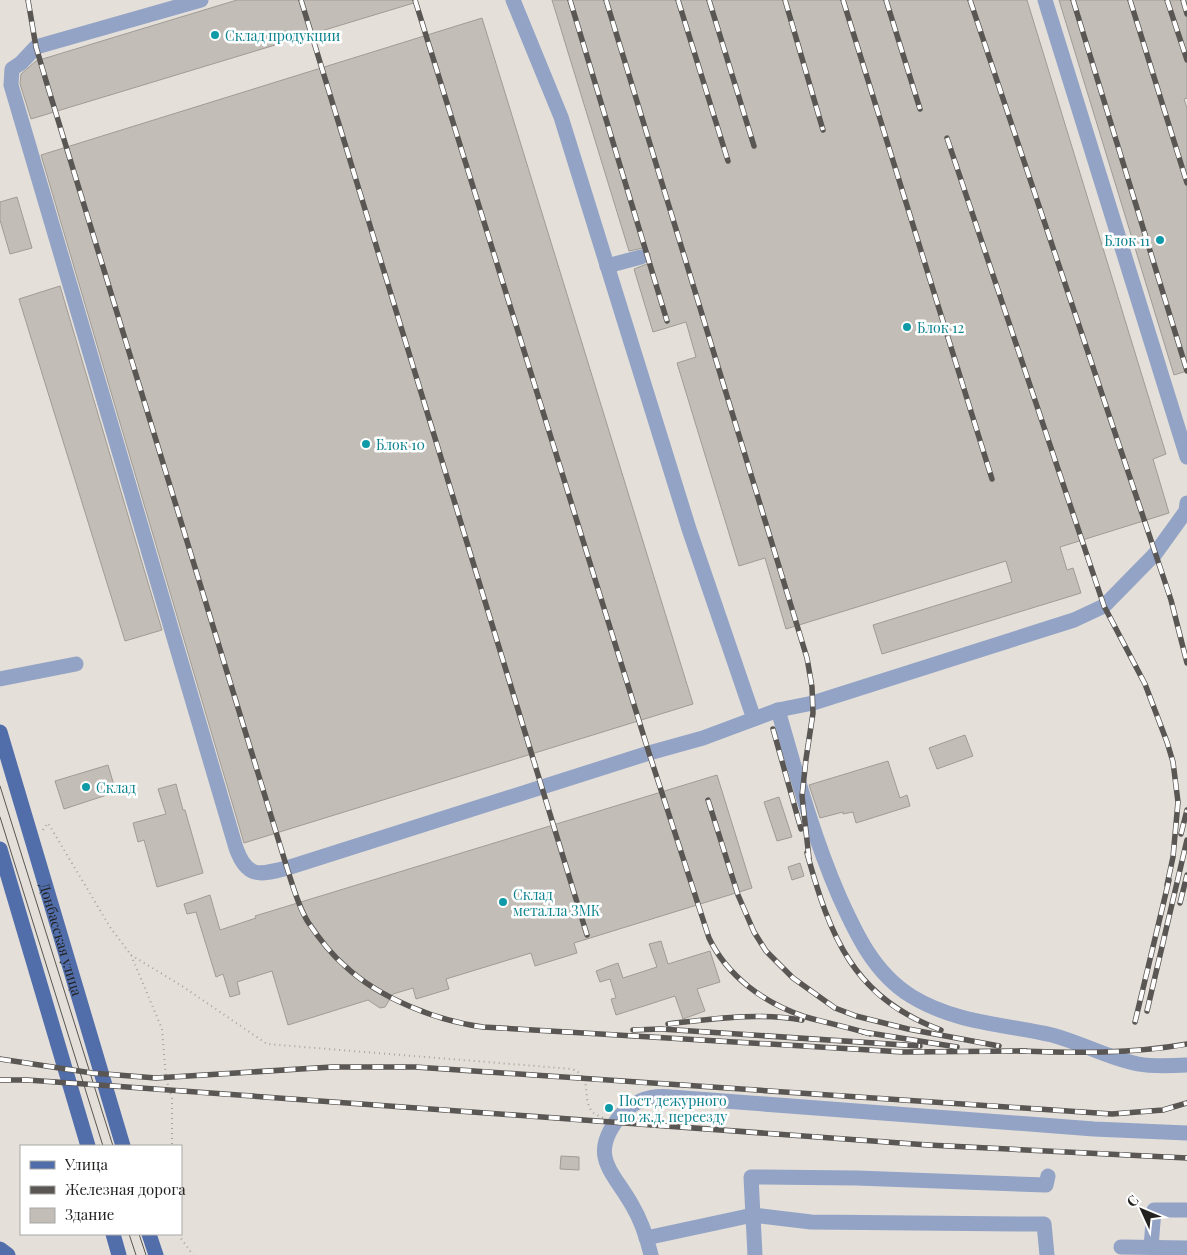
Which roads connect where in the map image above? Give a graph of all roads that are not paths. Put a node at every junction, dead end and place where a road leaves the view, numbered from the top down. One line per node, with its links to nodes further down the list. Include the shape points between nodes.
1 (201, 0): 11 (street, via 36,47 12,69 11,76 68,279 243,863 254,873 262,874 287,868 703,738)
2 (513, 0): 5 (street, via 561,117)
3 (1046, 0): 6 (street)
4 (642, 257): 5 (street)
5 (607, 266): 11 (street, via 689,529)
6 (1187, 457)
7 (1187, 504): 10 (street, via 1155,554 1104,606 1074,620 813,703)
8 (76, 664): 9 (street)
9 (0, 679)
10 (778, 710): 11 (street); 14 (street, via 805,806 831,877 859,940 890,980 934,1008 966,1019 1079,1042 1101,1053 1139,1064)
11 (754, 719)
12 (0, 732): 17 (main road, Донбасская улица)
13 (0, 850): 16 (main road)
14 (1187, 1066)
15 (1187, 1133): 23 (street, via 1094,1129 672,1096 644,1098 621,1116 606,1139 604,1157 633,1207)
16 (88, 1145)
17 (123, 1145)
18 (1048, 1176): 20 (street, via 1046,1185 750,1177)
19 (1187, 1210): 25 (street, via 1154,1210)
20 (753, 1215): 23 (street); 32 (street); 33 (street, via 811,1222 1044,1224)
21 (113, 1235): 29 (main road)
22 (150, 1235): 30 (main road)
23 (646, 1238): 31 (street)
24 (1121, 1247): 25 (street)
25 (1152, 1248): 26 (street)
26 (1187, 1248)
27 (0, 1249): 28 (main road)
28 (8, 1255)
29 (119, 1255)
30 (156, 1255)
31 (650, 1255)
32 (755, 1255)
33 (1047, 1255)

